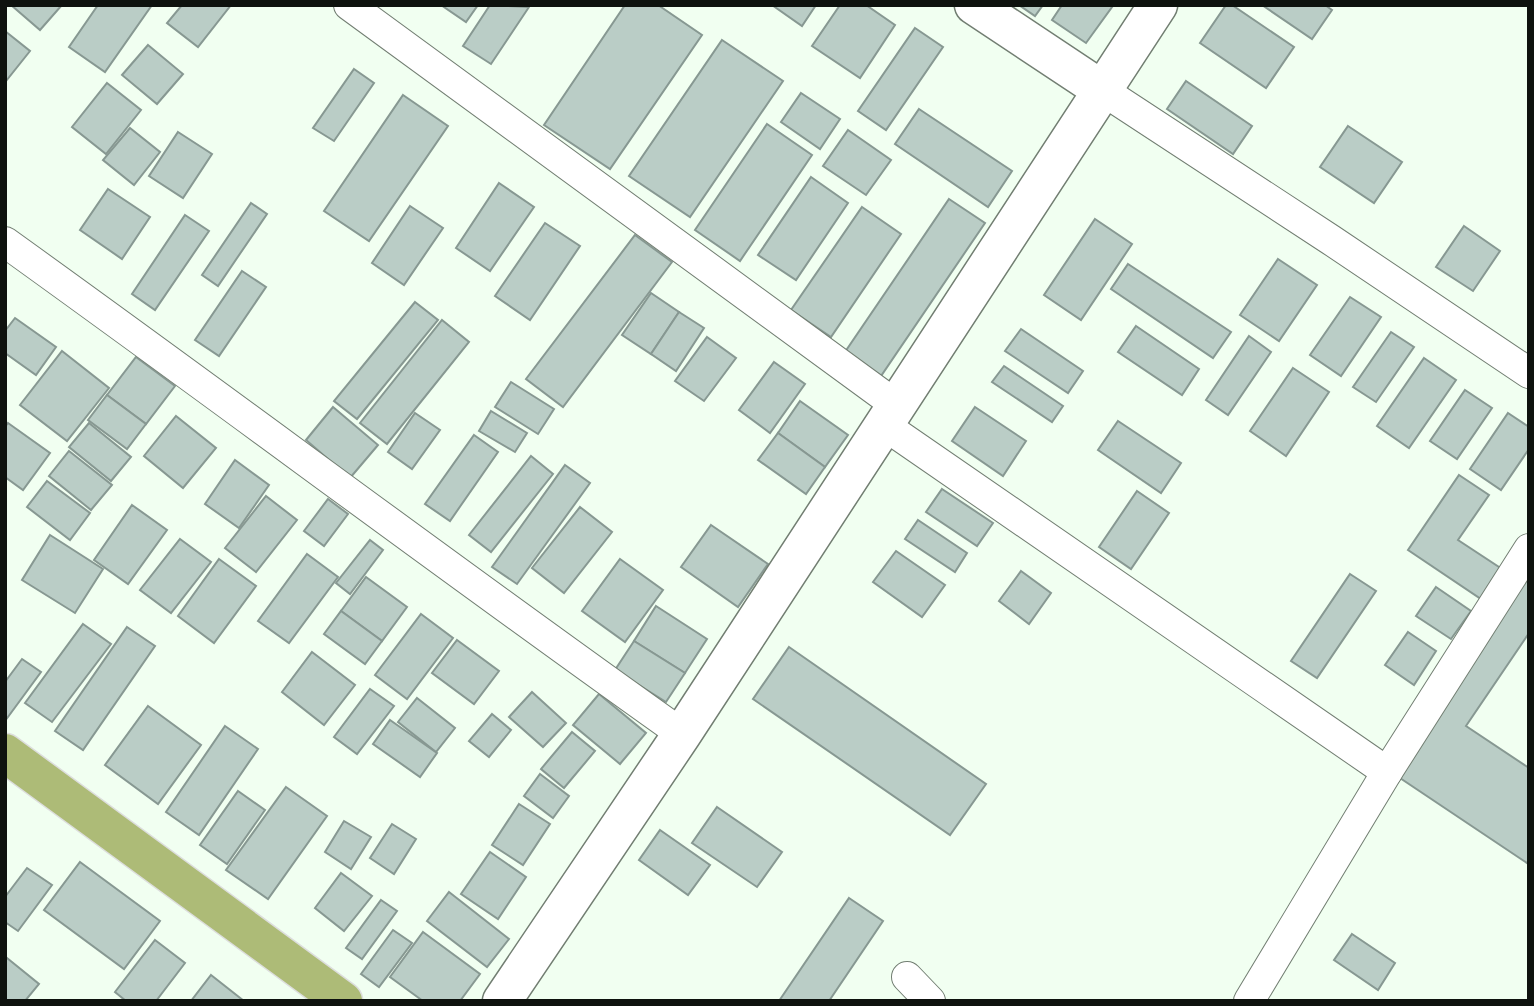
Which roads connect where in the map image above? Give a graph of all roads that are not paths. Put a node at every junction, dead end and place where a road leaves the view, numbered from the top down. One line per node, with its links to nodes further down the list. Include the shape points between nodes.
1 (349, 5): 7 (street)
2 (974, 5): 4 (street)
3 (1158, 5): 4 (street)
4 (1102, 90): 6 (street); 7 (street)
5 (5, 242): 9 (street)
6 (1529, 373)
7 (890, 415): 9 (street); 11 (street)
8 (1529, 549): 11 (street)
9 (682, 734): 14 (street)
10 (5, 753): 13 (highway)
11 (1387, 772): 16 (street)
12 (907, 976): 15 (street)
13 (343, 1001)
14 (502, 1001)
15 (930, 1001)
16 (1249, 1001)

